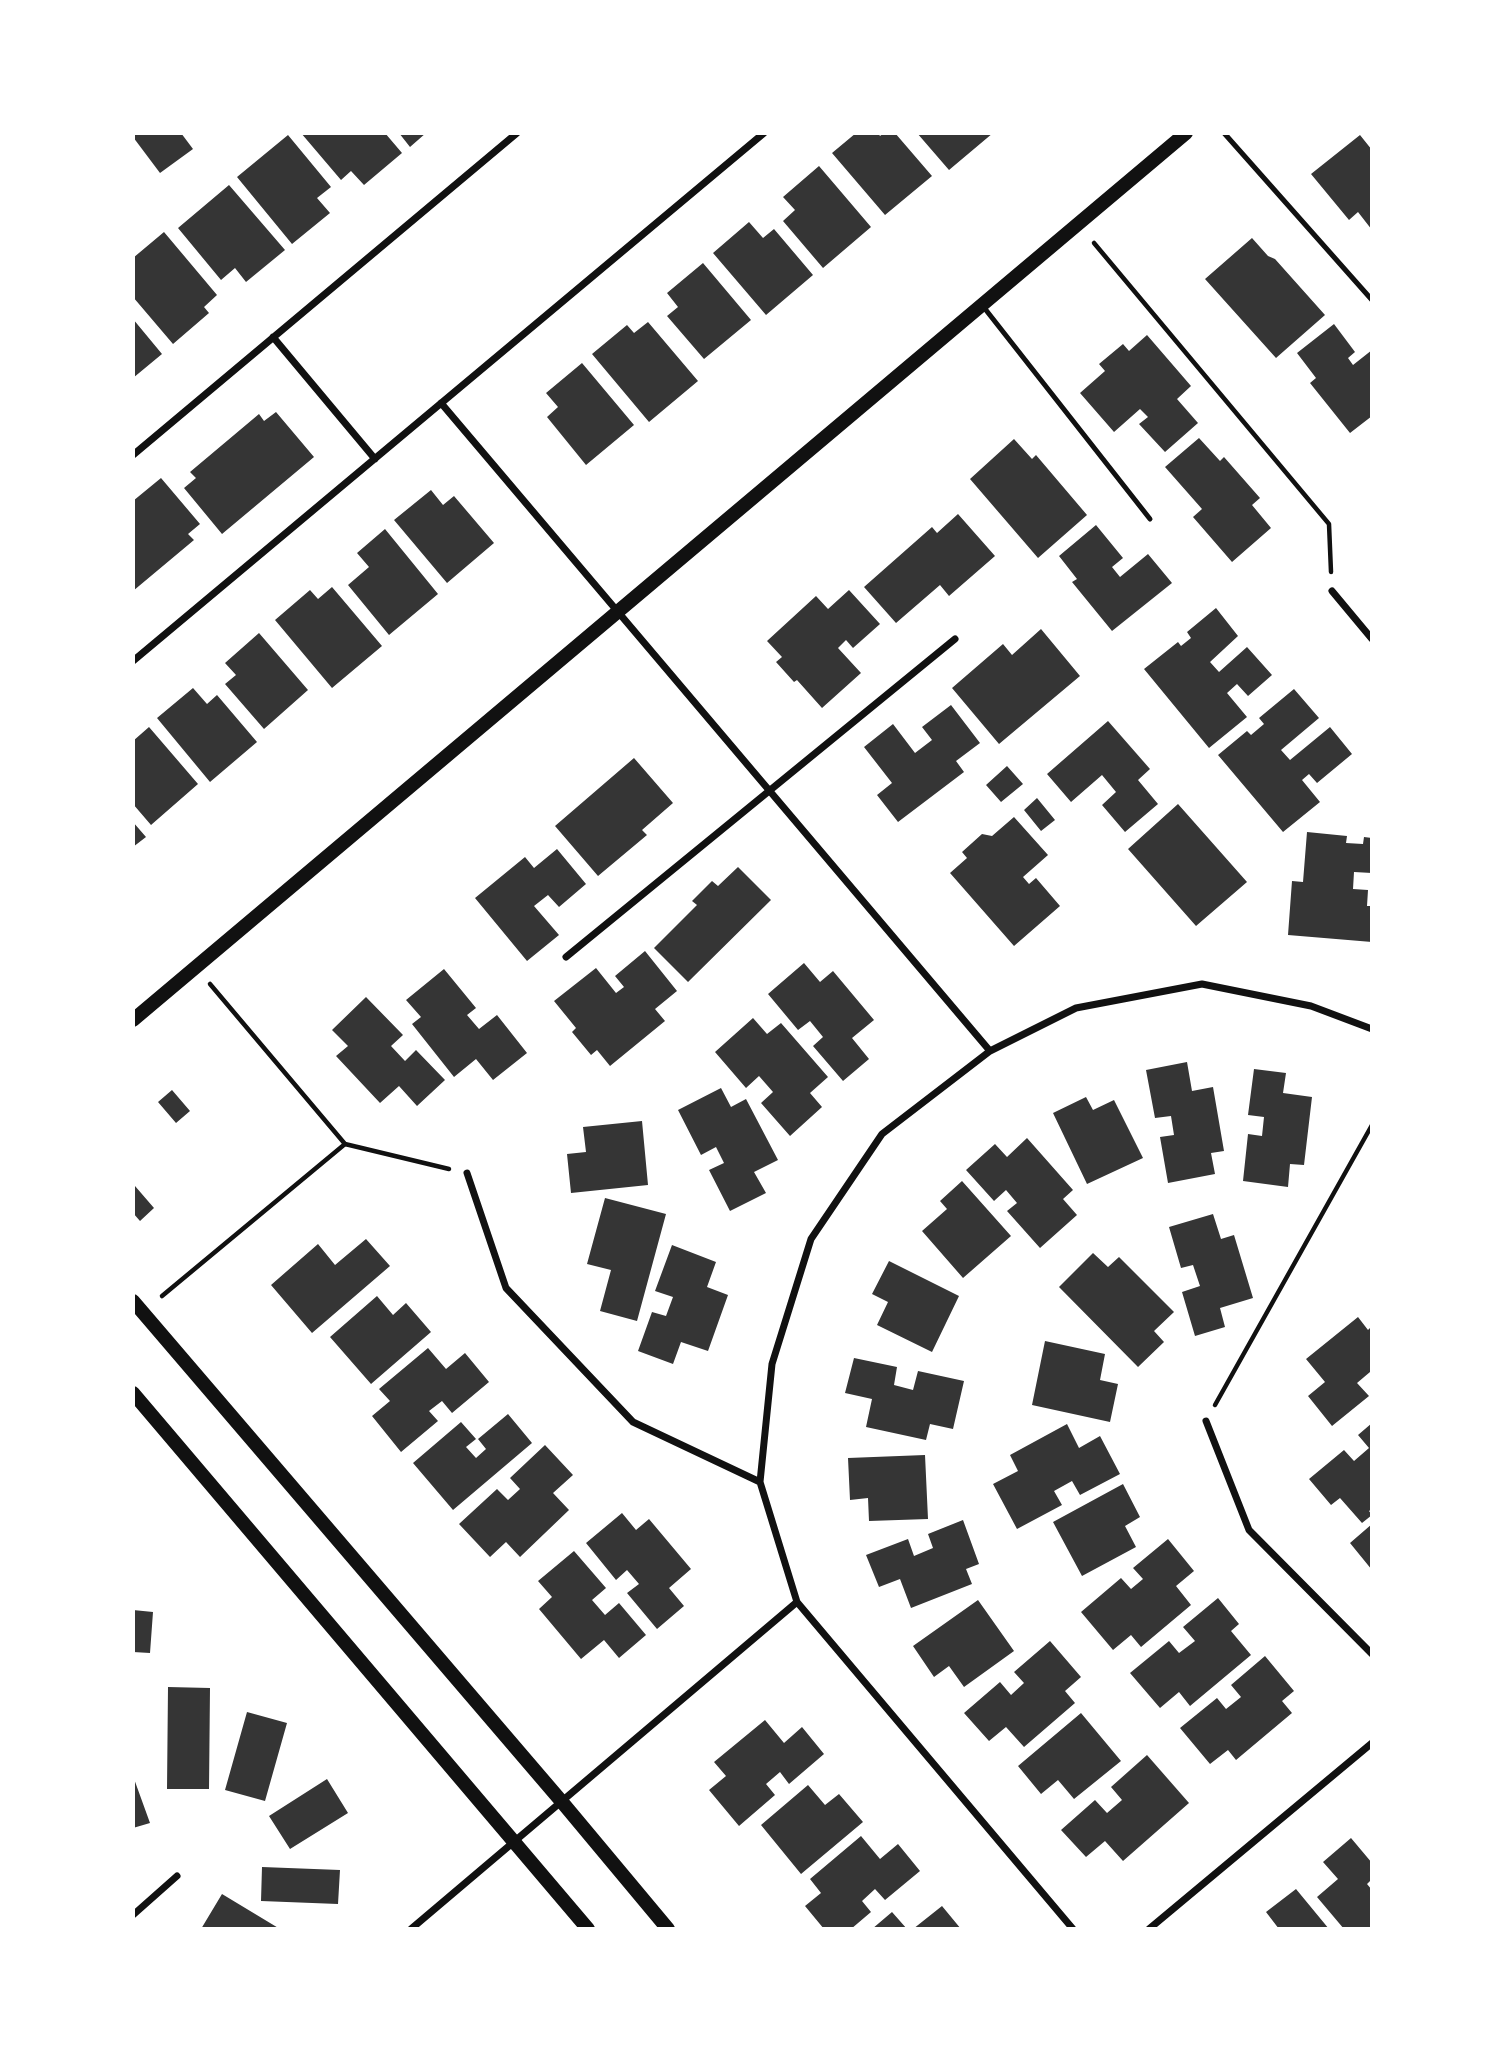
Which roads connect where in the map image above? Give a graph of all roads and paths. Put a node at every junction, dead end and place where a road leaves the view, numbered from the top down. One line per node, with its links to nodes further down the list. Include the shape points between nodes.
1 (517, 133): 8 (street)
2 (764, 133): 9 (street)
3 (1186, 133): 5 (main road)
4 (1224, 133): 6 (lane)
5 (1078, 224): 7 (main road); 13 (path, via 1329,524)
6 (1372, 300)
7 (982, 305): 12 (lane); 14 (main road)
8 (273, 337): 10 (street); 11 (street)
9 (441, 403): 11 (street); 14 (street)
10 (133, 455)
11 (375, 459): 17 (street)
12 (1150, 519)
13 (1332, 591): 16 (street)
14 (618, 611): 18 (street); 20 (main road)
15 (955, 639): 18 (street)
16 (1372, 639)
17 (133, 661)
18 (770, 791): 19 (street); 23 (street)
19 (566, 957)
20 (196, 967): 21 (main road); 25 (path)
21 (133, 1020)
22 (1372, 1029): 23 (street, via 1311,1006 1202,984 1076,1008)
23 (990, 1051): 30 (street, via 882,1134 811,1239 772,1364)
24 (1372, 1125): 29 (path)
25 (345, 1144): 26 (path); 27 (path)
26 (467, 1173): 30 (street, via 506,1287 633,1422)
27 (138, 1307): 34 (main road)
28 (133, 1393): 35 (main road)
29 (1206, 1421): 32 (street, via 1249,1530)
30 (760, 1482): 31 (street)
31 (797, 1602): 34 (street); 41 (street)
32 (1372, 1654)
33 (1372, 1743): 42 (street)
34 (562, 1802): 35 (street); 40 (main road)
35 (514, 1842): 38 (street); 39 (main road)
36 (177, 1876): 37 (street)
37 (133, 1915)
38 (411, 1929)
39 (588, 1929)
40 (668, 1929)
41 (1073, 1929)
42 (1149, 1929)

